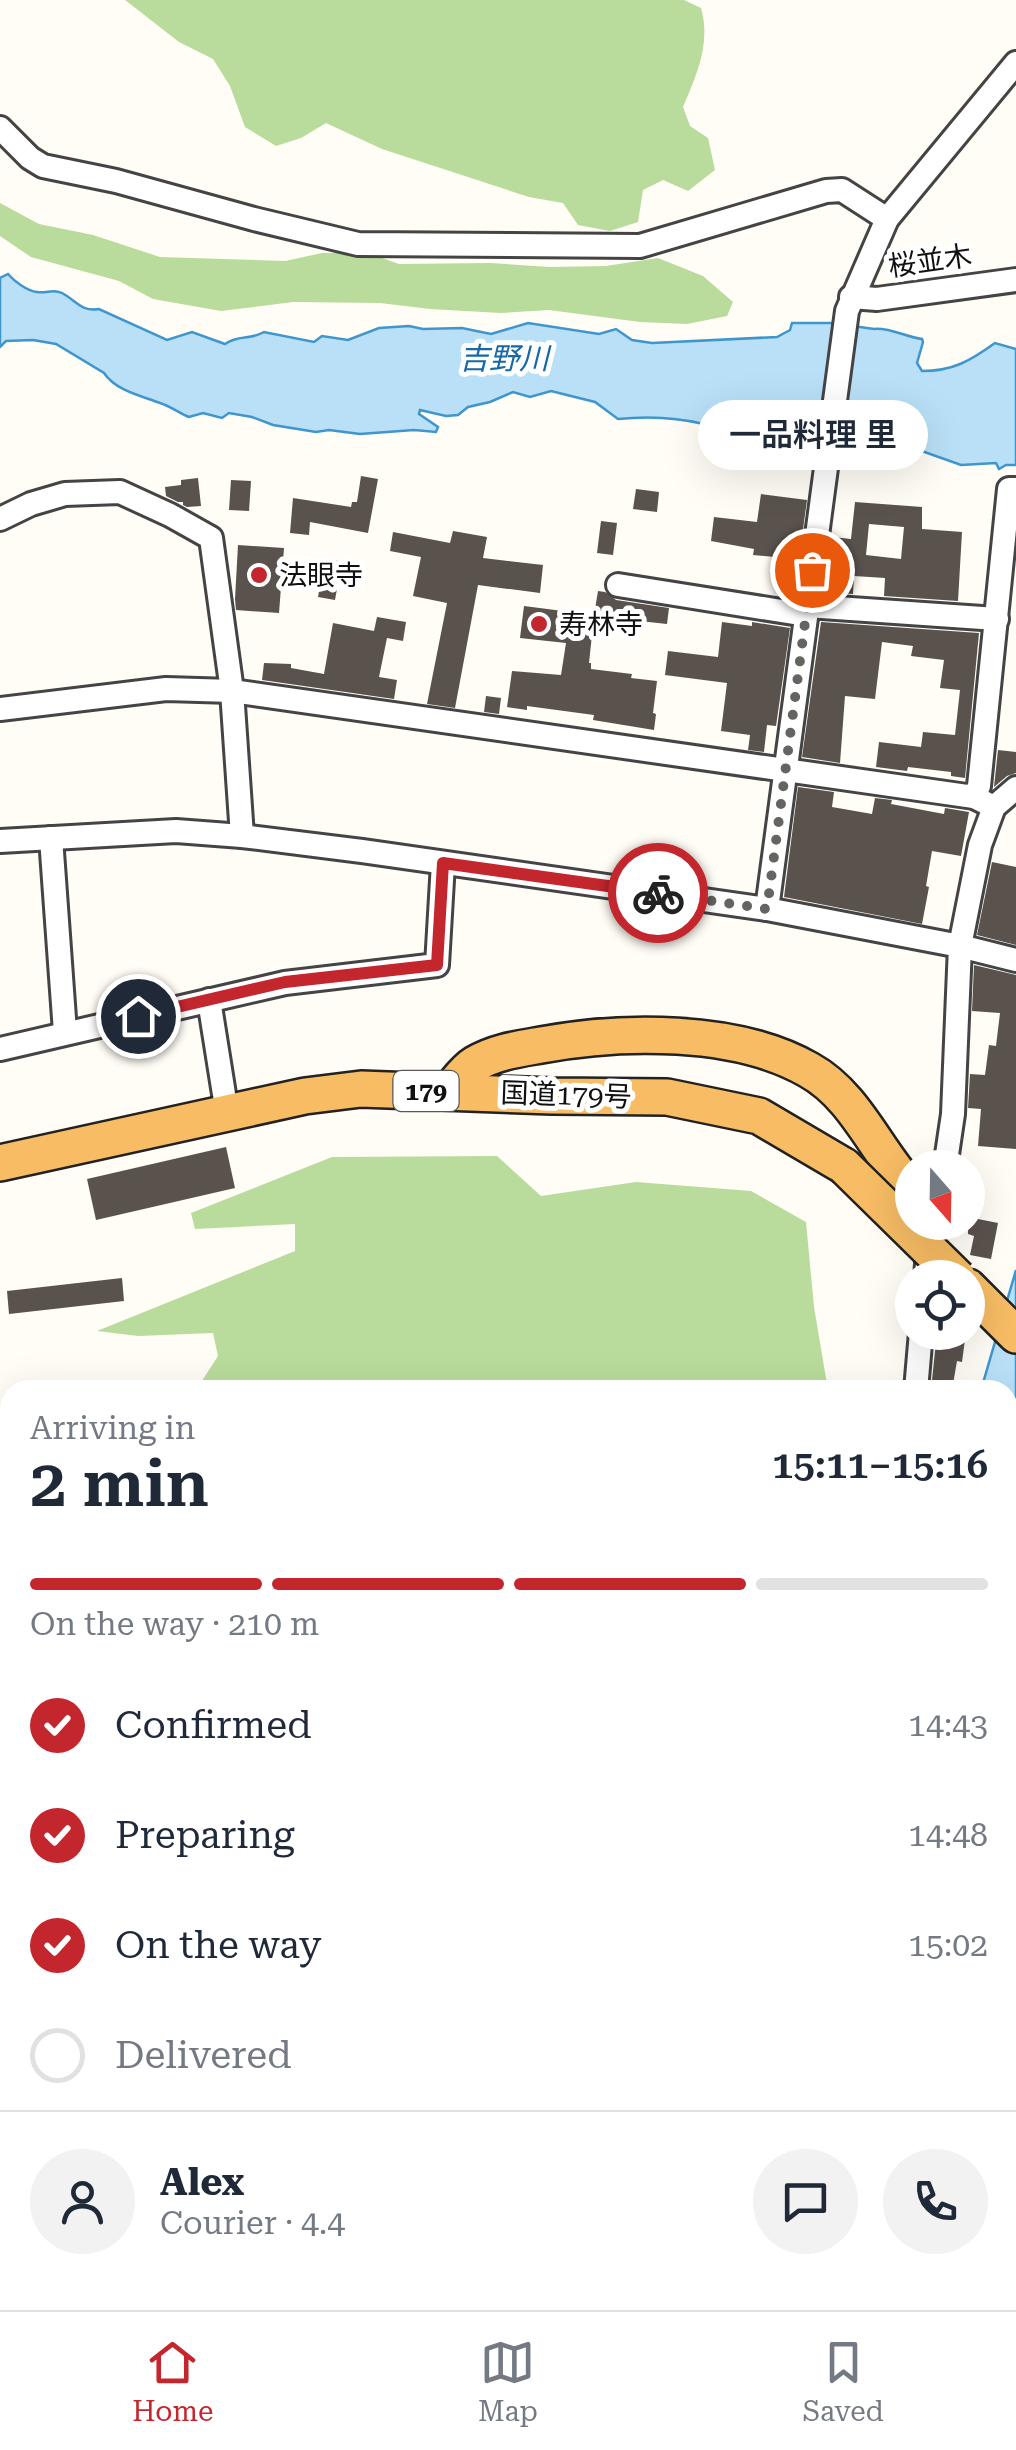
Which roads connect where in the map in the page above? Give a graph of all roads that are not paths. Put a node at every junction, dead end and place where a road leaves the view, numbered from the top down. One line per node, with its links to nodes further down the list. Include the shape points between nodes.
1 (1016, 64): 3 (street)
2 (0, 128): 3 (street, via 44,166 358,244 640,246 842,190)
3 (887, 219): 5 (street)
4 (1016, 280): 5 (street, 桜並木)
5 (849, 304): 10 (street)
6 (1016, 490): 8 (street, via 1009,489)
7 (0, 519): 12 (street, via 65,494 120,492 211,538)
8 (1010, 538): 11 (street)
9 (618, 585): 10 (street)
10 (807, 610): 11 (street); 14 (street)
11 (997, 619): 16 (street, via 980,786)
12 (232, 691): 13 (street, via 166,689); 14 (street); 17 (street)
13 (0, 709)
14 (785, 770): 16 (street); 21 (street)
15 (1016, 788): 16 (street)
16 (984, 802): 22 (street)
17 (242, 836): 18 (street, via 176,831); 20 (street)
18 (51, 838): 19 (street); 25 (street)
19 (0, 841)
20 (443, 863): 21 (street); 24 (street, via 437,965 285,982)
21 (767, 909): 22 (street)
22 (960, 946): 23 (street); 29 (street)
23 (1016, 960)
24 (210, 1000): 25 (street); 28 (street)
25 (66, 1032): 26 (street)
26 (0, 1049)
27 (449, 1091): 28 (highway, 国道179号 / 179, via 362,1089); 31 (highway, via 472,1065 499,1053 580,1038 644,1034 762,1049 810,1070 845,1098); 32 (highway, 国道179号 / 179, bridge, via 667,1097 760,1116 844,1166)
28 (227, 1113): 30 (highway, 国道179号 / 179)
29 (948, 1150)
30 (0, 1164)
31 (895, 1169)
32 (940, 1260)
33 (985, 1304): 34 (highway)
34 (1016, 1335)
35 (919, 1350): 36 (street)
36 (917, 1380)

